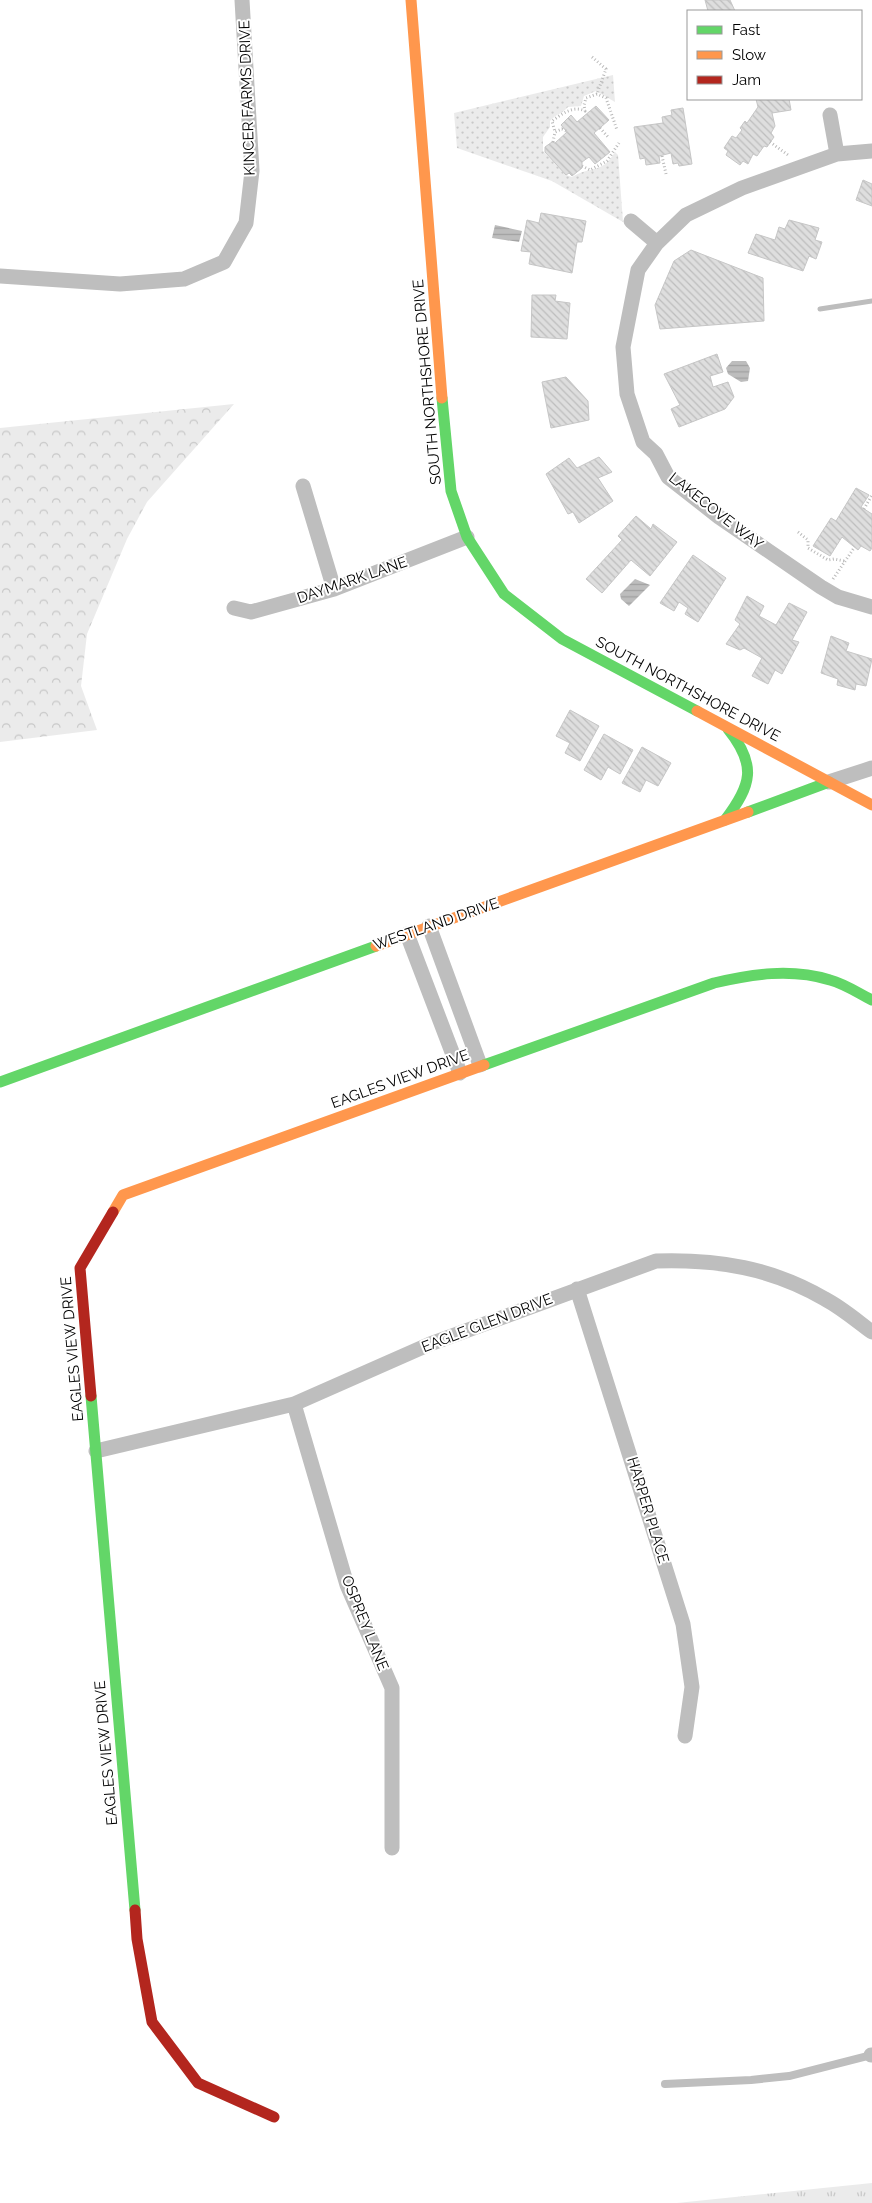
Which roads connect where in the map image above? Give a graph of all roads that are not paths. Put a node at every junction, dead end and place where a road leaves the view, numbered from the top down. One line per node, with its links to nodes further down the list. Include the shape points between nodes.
1 (242, 0): 8 (street, KINCER FARMS DRIVE, via 252,170 246,224 224,262 184,278 120,284)
2 (411, 0): 10 (main road, SOUTH NORTHSHORE DRIVE, via 445,440 452,491)
3 (830, 115): 5 (street)
4 (872, 150): 5 (street, LAKECOVE WAY)
5 (837, 154): 7 (street, LAKECOVE WAY, via 742,188 686,215)
6 (631, 221): 7 (street)
7 (657, 243): 12 (street, LAKECOVE WAY, via 638,270 623,347 627,394 643,442 656,454 668,477 719,517 826,590)
8 (0, 276)
9 (303, 486): 11 (street)
10 (467, 537): 11 (street, DAYMARK LANE); 14 (main road, SOUTH NORTHSHORE DRIVE, via 504,594 562,639)
11 (334, 589): 13 (street, DAYMARK LANE, via 251,612)
12 (872, 607)
13 (234, 608)
14 (724, 724): 16 (main road, SOUTH NORTHSHORE DRIVE); 18 (main road, via 740,745 750,768 743,796)
15 (872, 768): 16 (street, WESTLAND DRIVE)
16 (829, 782): 17 (main road, SOUTH NORTHSHORE DRIVE); 18 (main road, WESTLAND DRIVE)
17 (872, 805)
18 (724, 821): 19 (main road, WESTLAND DRIVE)
19 (430, 926): 20 (main road, WESTLAND DRIVE); 22 (street)
20 (407, 934): 23 (street); 24 (main road, WESTLAND DRIVE)
21 (872, 1000): 22 (main road, EAGLES VIEW DRIVE, via 815,976 764,972 714,983)
22 (480, 1066): 23 (main road, EAGLES VIEW DRIVE)
23 (460, 1073): 28 (main road, EAGLES VIEW DRIVE, via 123,1195 80,1268)
24 (0, 1082)
25 (577, 1289): 26 (street, EAGLE GLEN DRIVE, via 656,1261 720,1263 768,1272 799,1285 827,1300); 27 (street, EAGLE GLEN DRIVE, via 430,1344); 29 (street, HARPER PLACE, via 683,1624 692,1687)
26 (872, 1332)
27 (294, 1404): 28 (street, EAGLE GLEN DRIVE); 30 (street, OSPREY LANE, via 347,1585 392,1688)
28 (96, 1452): 33 (main road, EAGLES VIEW DRIVE, via 136,1939 152,2022 198,2083)
29 (685, 1736)
30 (392, 1848)
31 (871, 2055): 32 (lane, via 789,2076)
32 (665, 2084)
33 (274, 2117)

